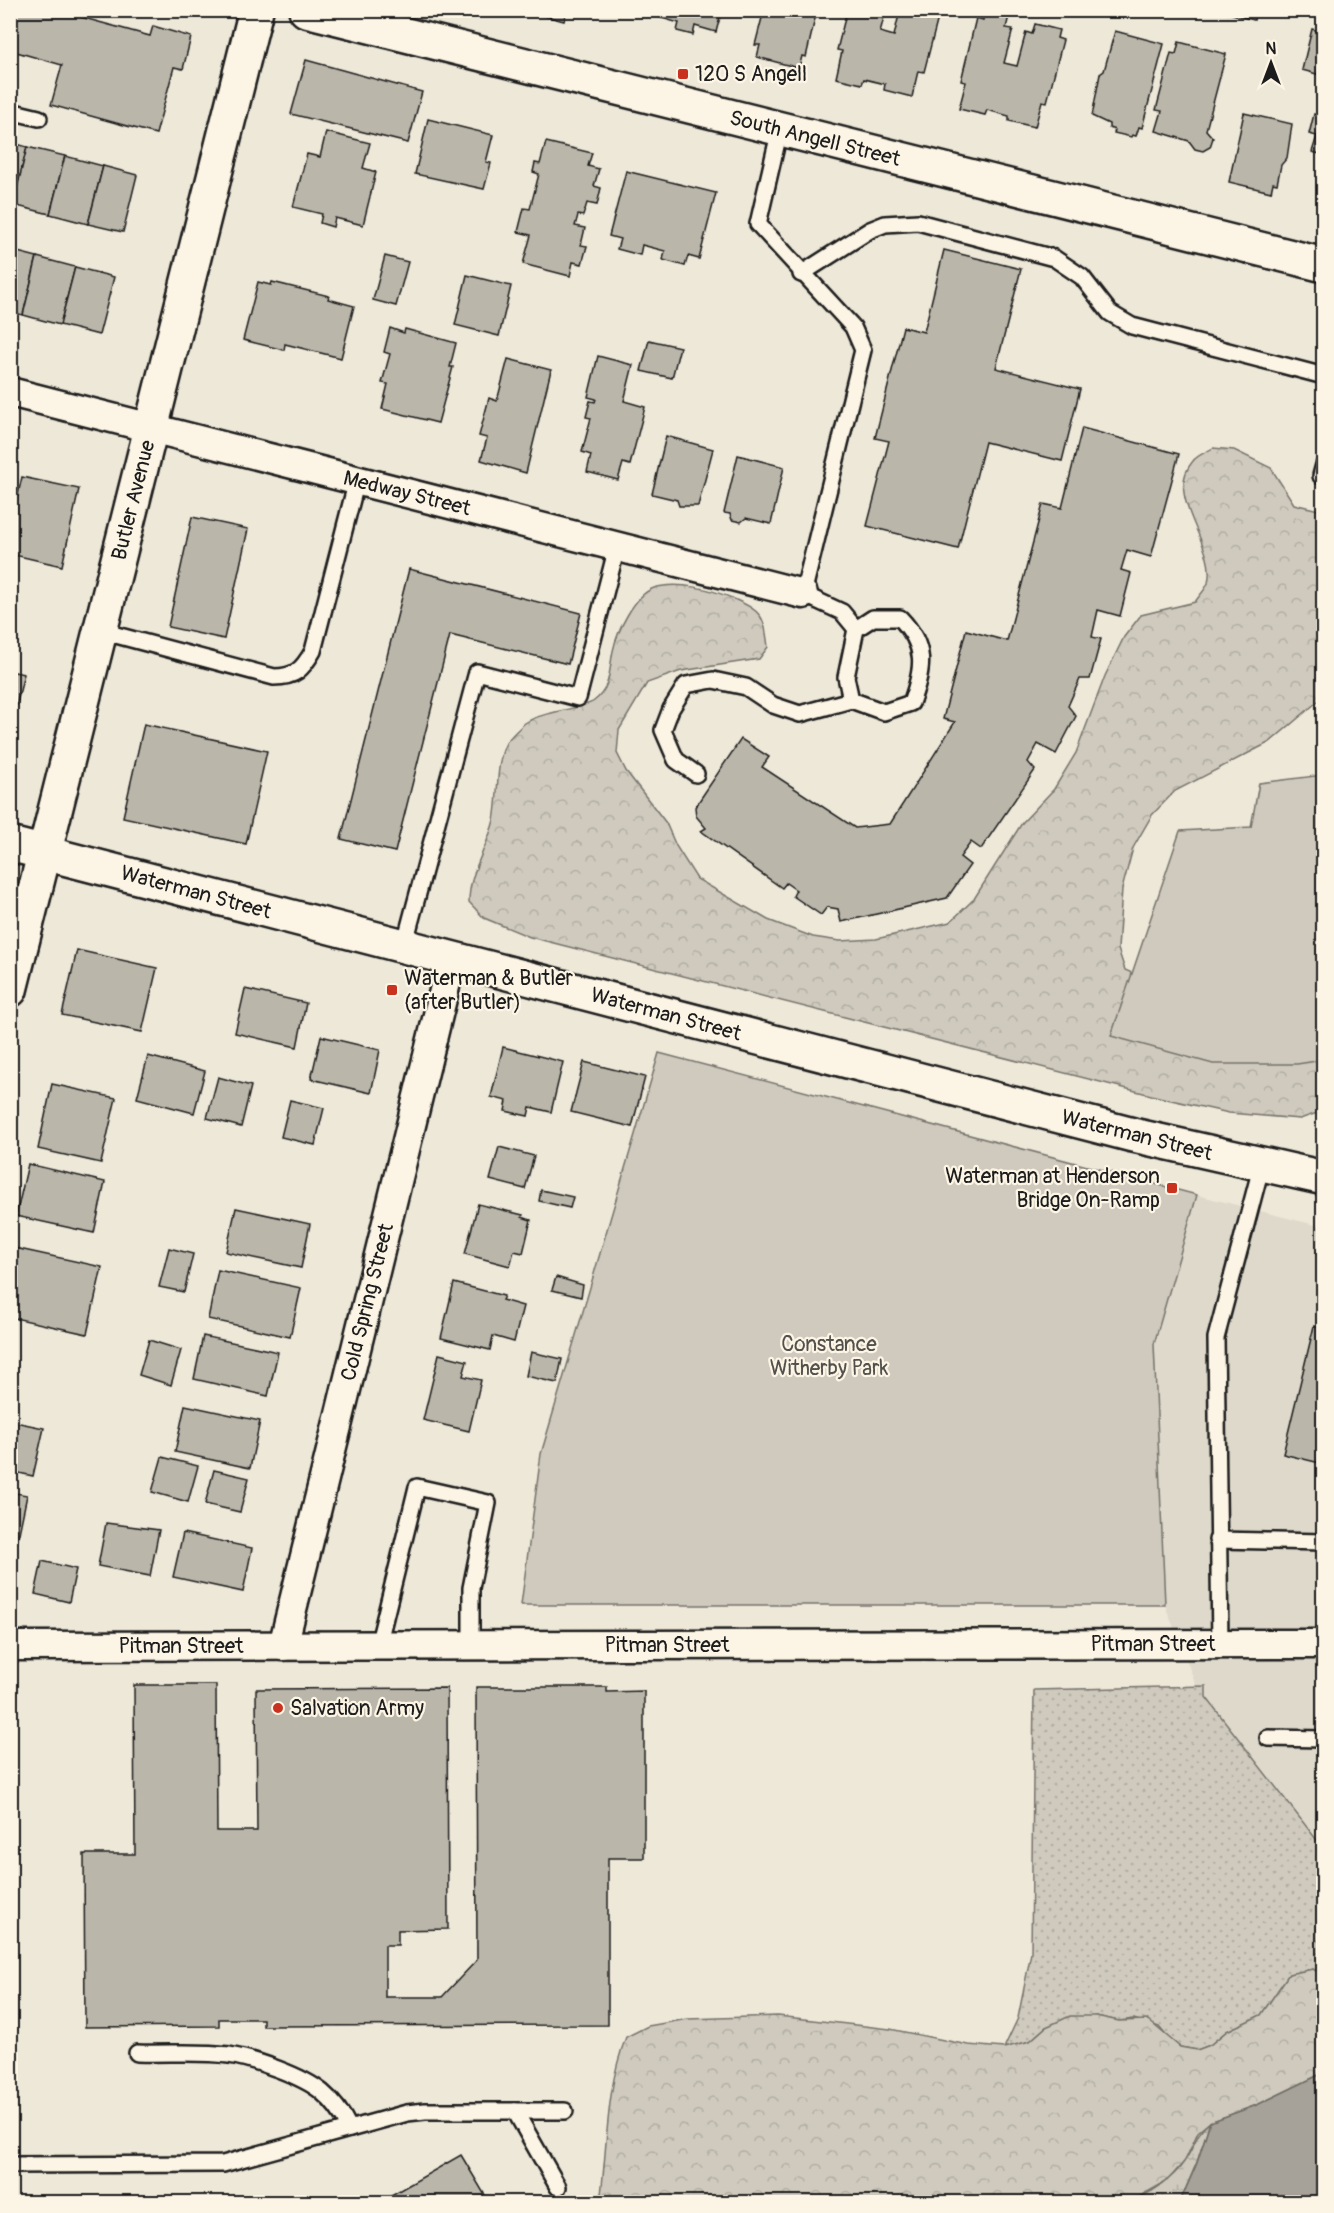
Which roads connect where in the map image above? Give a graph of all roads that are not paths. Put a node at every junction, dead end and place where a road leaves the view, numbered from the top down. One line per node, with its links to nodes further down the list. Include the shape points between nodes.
1 (256, 10): 10 (main road, Butler Avenue)
2 (306, 10): 5 (main road, South Angell Street)
3 (10, 111): 4 (lane)
4 (39, 118)
5 (780, 129): 6 (main road, South Angell Street); 7 (lane, via 758,216 761,230)
6 (1316, 262)
7 (801, 274): 8 (lane, via 870,230 885,224 918,222 1054,258 1082,277 1110,313 1132,326); 13 (lane, via 853,327 863,350)
8 (1323, 376)
9 (10, 392): 10 (street, Medway Street)
10 (151, 428): 11 (street, Medway Street); 15 (main road, Butler Avenue)
11 (357, 480): 12 (street, Medway Street); 15 (lane, via 313,651 291,677 273,677)
12 (617, 547): 13 (street, Medway Street); 20 (lane, via 578,698 477,672)
13 (803, 594): 14 (lane, via 842,612)
14 (856, 629): 16 (lane, via 846,677); 16 (lane, via 873,618 900,618 913,632 920,649 921,676 911,703 884,712)
15 (101, 631): 19 (main road, Butler Avenue)
16 (851, 700): 17 (lane, via 800,714 773,705 746,687 713,680 686,685 663,730 676,760)
17 (696, 774)
18 (10, 844): 19 (main road, Waterman Street)
19 (45, 852): 20 (main road, Waterman Street); 22 (main road, Butler Avenue)
20 (404, 946): 21 (main road, Waterman Street)
21 (452, 958): 23 (main road, Waterman Street, via 1132,1135); 30 (street, Cold Spring Street)
22 (10, 990)
23 (1262, 1164): 24 (main road, Waterman Street); 25 (lane, via 1216,1338)
24 (1323, 1178)
25 (1217, 1540): 26 (lane); 27 (lane)
26 (1323, 1542)
27 (1220, 1644): 28 (street, Pitman Street); 29 (street, Pitman Street)
28 (1323, 1644)
29 (471, 1645): 31 (street, Pitman Street); 31 (lane, via 471,1588 488,1503 417,1487)
30 (283, 1646): 31 (street, Pitman Street); 32 (street, Pitman Street)
31 (378, 1646)
32 (10, 1647)
33 (1268, 1738): 34 (lane)
34 (1323, 1739)
35 (136, 2053): 38 (lane, via 211,2054 248,2060 321,2092)
36 (515, 2111): 37 (lane); 38 (lane, via 425,2111); 40 (lane)
37 (565, 2111)
38 (350, 2129): 39 (lane, via 223,2164)
39 (10, 2165)
40 (558, 2187)

